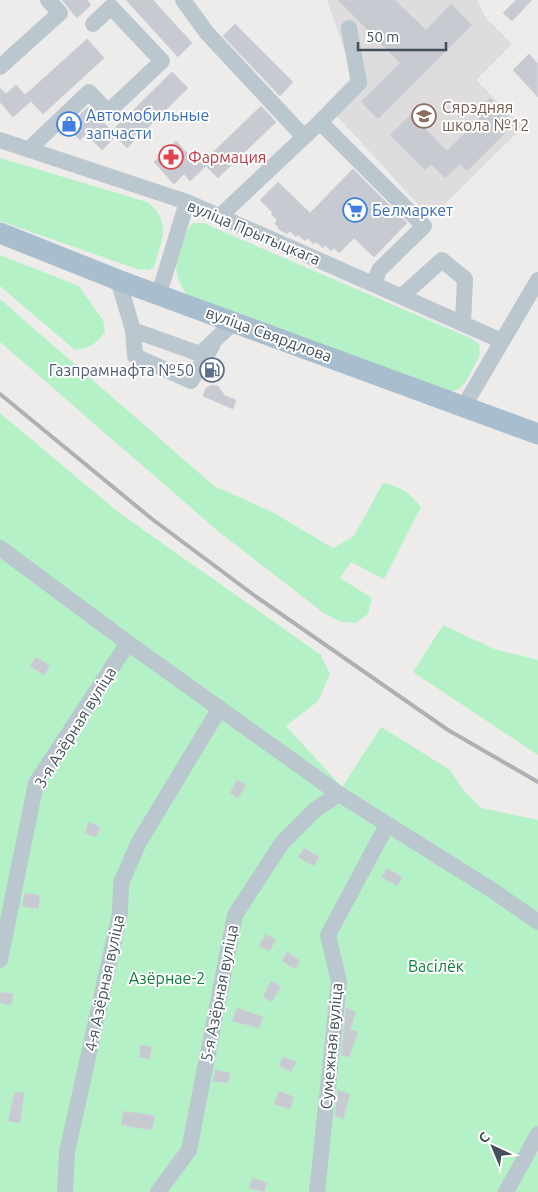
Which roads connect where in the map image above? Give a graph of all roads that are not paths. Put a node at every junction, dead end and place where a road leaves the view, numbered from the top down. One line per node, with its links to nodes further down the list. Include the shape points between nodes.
1 (48, 0): 6 (street, via 60,13)
2 (182, 0): 8 (street, via 207,32)
3 (111, 4): 4 (street); 10 (street, via 162,61 108,112 89,92)
4 (94, 24)
5 (349, 28): 7 (street, via 359,83)
6 (0, 67)
7 (320, 122): 8 (street); 16 (street, via 424,226 380,270)
8 (304, 137): 12 (street)
9 (0, 140): 10 (street, вуліца Прытыцкага)
10 (29, 149): 11 (street, вуліца Прытыцкага)
11 (187, 202): 12 (street, вуліца Прытыцкага); 17 (street)
12 (220, 216): 16 (street, вуліца Прытыцкага)
13 (0, 233): 14 (main road, вуліца Свярдлова)
14 (118, 280): 17 (main road, вуліца Свярдлова); 21 (street)
15 (538, 280): 23 (street)
16 (374, 284): 18 (street, вуліца Прытыцкага)
17 (159, 294): 19 (main road, вуліца Свярдлова)
18 (402, 296): 20 (street, вуліца Прытыцкага); 20 (street, via 442,260 464,279)
19 (235, 321): 22 (street); 24 (main road, вуліца Свярдлова)
20 (463, 324): 23 (street, вуліца Прытыцкага)
21 (133, 330): 22 (street, via 200,354); 22 (street, via 135,356 191,381)
22 (217, 338)
23 (502, 342): 24 (street)
24 (464, 406): 25 (main road, вуліца Свярдлова)
25 (538, 434)
26 (0, 548): 27 (street)
27 (128, 644): 28 (street); 31 (street, 3-я Азёрная вуліца, via 36,783)
28 (220, 708): 29 (street); 35 (street, 4-я Азёрная вуліца, via 139,842 121,883 120,914 68,1152)
29 (339, 794): 30 (street); 36 (street, 5-я Азёрная вуліца, via 316,809 282,843 235,915 188,1150)
30 (387, 826): 32 (street); 37 (street, Сумежная вуліца, via 328,935 339,982)
31 (5, 914): 33 (street, 3-я Азёрная вуліца)
32 (538, 922)
33 (0, 960)
34 (538, 1134): 38 (street)
35 (65, 1192)
36 (158, 1192)
37 (317, 1192)
38 (506, 1192)

